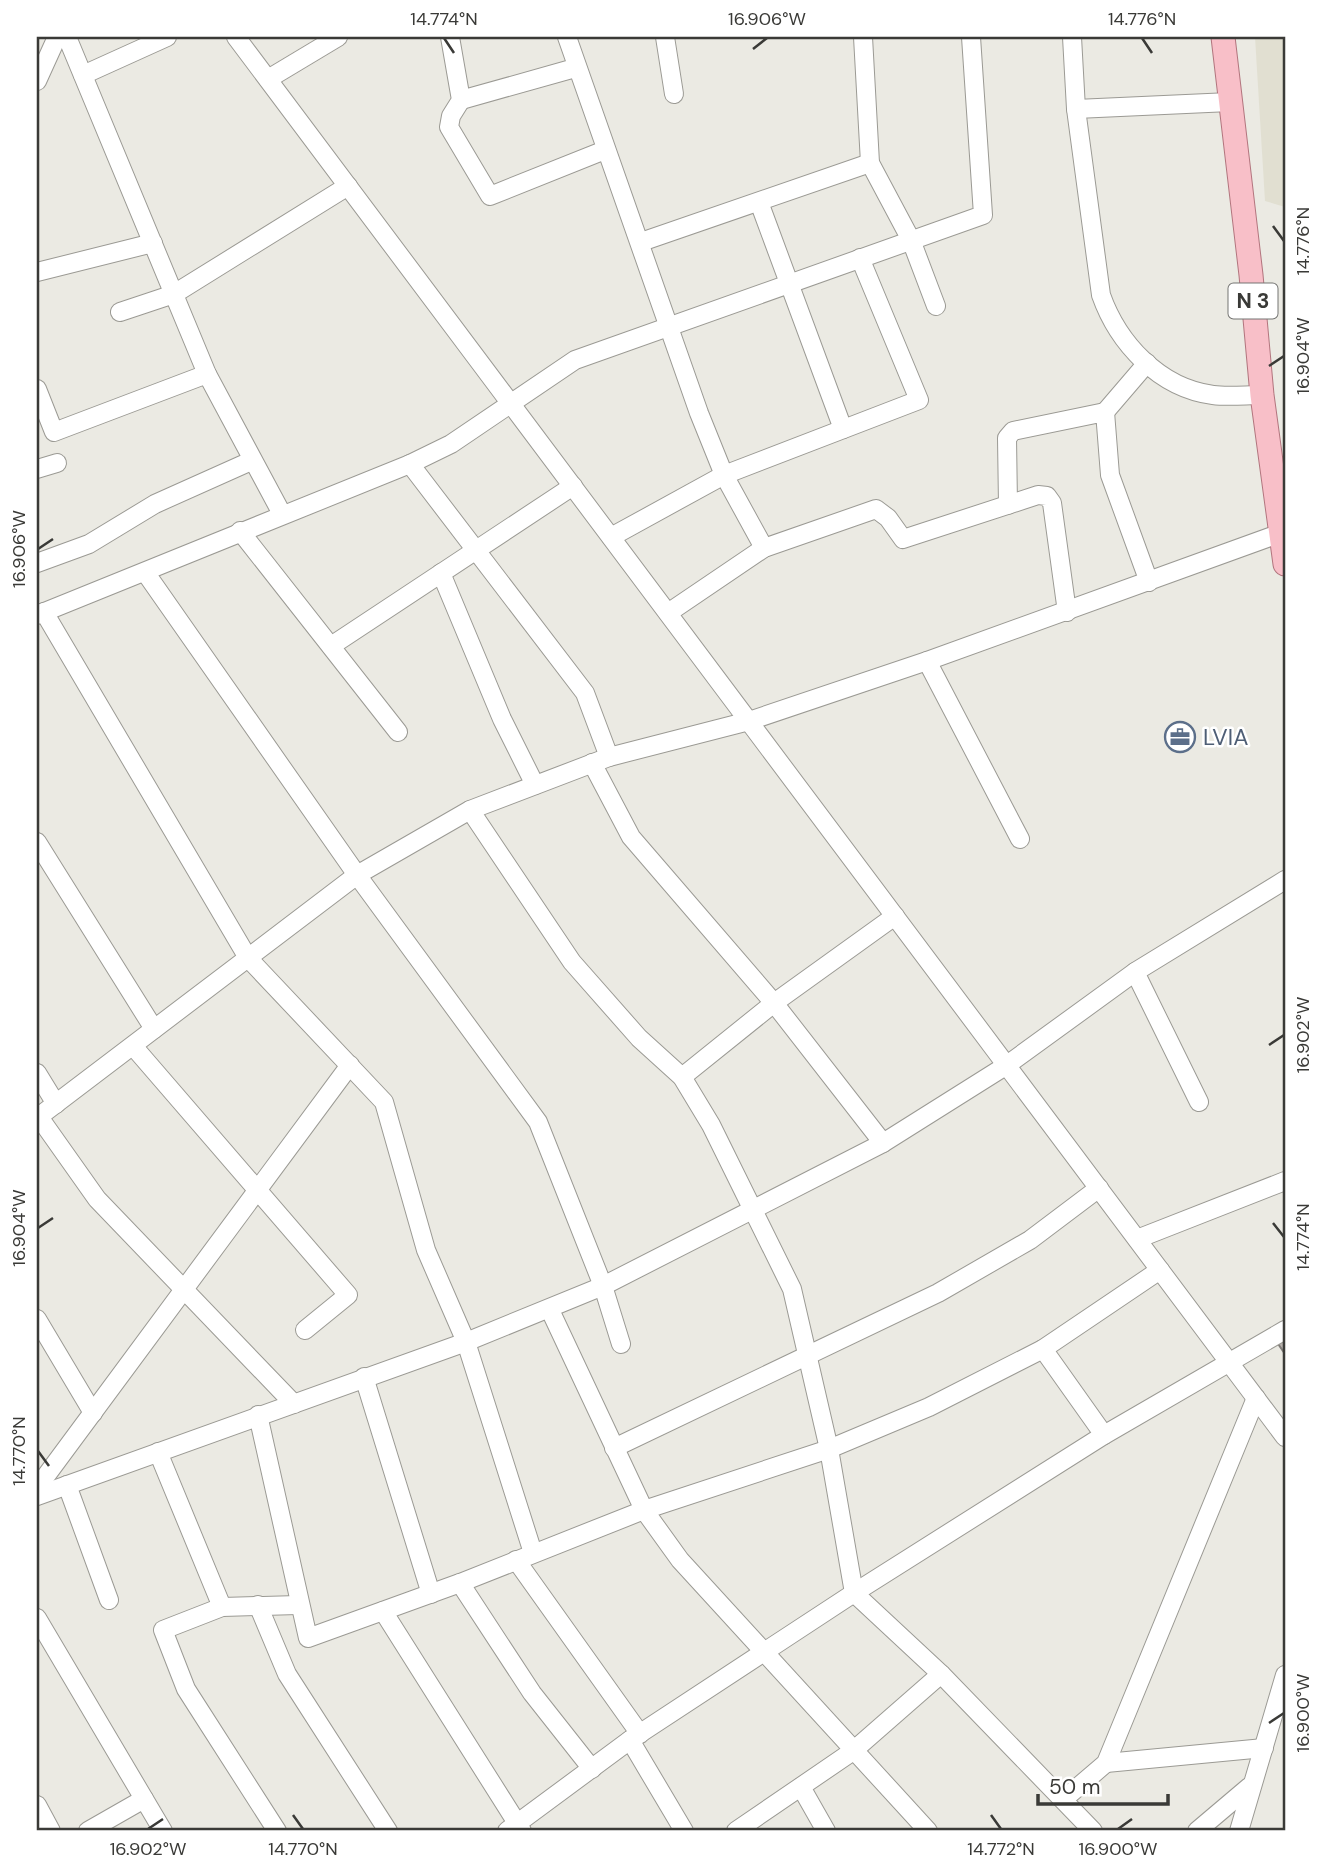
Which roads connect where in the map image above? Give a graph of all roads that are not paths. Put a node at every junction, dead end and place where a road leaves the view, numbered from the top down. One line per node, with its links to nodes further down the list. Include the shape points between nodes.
1 (57, 37): 16 (street)
2 (67, 37): 14 (street)
3 (167, 37): 14 (street)
4 (236, 37): 15 (street)
5 (338, 37): 15 (street)
6 (450, 37): 18 (street)
7 (566, 37): 13 (street)
8 (665, 37): 17 (street)
9 (863, 37): 22 (street)
10 (971, 37): 25 (street, via 983,215)
11 (1072, 37): 20 (street)
12 (1223, 37): 19 (main road, N 3)
13 (575, 68): 18 (street); 21 (street)
14 (83, 75): 27 (street)
15 (268, 79): 23 (street)
16 (37, 82)
17 (674, 94)
18 (461, 100): 21 (street, via 449,127 490,196)
19 (1230, 102): 20 (street); 38 (main road, N 3)
20 (1076, 109): 35 (street, via 1101,295 1120,337)
21 (605, 150): 26 (street)
22 (870, 163): 24 (street); 25 (street)
23 (348, 186): 31 (street); 39 (street)
24 (759, 202): 26 (street); 30 (street)
25 (911, 240): 28 (street); 32 (street)
26 (641, 242): 34 (street)
27 (153, 243): 29 (street); 31 (street)
28 (860, 258): 30 (street); 41 (street, via 919,400)
29 (37, 272)
30 (791, 283): 34 (street); 41 (street)
31 (174, 294): 33 (street); 36 (street)
32 (936, 306)
33 (120, 312)
34 (670, 326): 39 (street, via 575,360); 47 (street)
35 (1147, 363): 38 (street, via 1191,391 1214,396); 40 (street)
36 (207, 374): 37 (street, via 54,432); 43 (street)
37 (37, 389)
38 (1262, 395): 42 (main road, N 3)
39 (510, 403): 45 (street, via 451,444); 48 (street)
40 (1105, 412): 49 (street, via 1013,431 1007,438); 60 (street, via 1110,475)
41 (843, 429): 47 (street)
42 (1277, 442): 52 (main road, N 3)
43 (251, 461): 50 (street); 56 (street, via 155,504 89,544)
44 (57, 463): 46 (street)
45 (410, 464): 50 (street); 55 (street)
46 (37, 469)
47 (724, 475): 53 (street); 54 (street)
48 (573, 486): 53 (street); 55 (street)
49 (1008, 505): 54 (street, via 903,539 876,509); 62 (street, via 1038,495 1047,496 1052,503)
50 (282, 514): 51 (street)
51 (240, 531): 58 (street); 64 (street)
52 (1281, 533): 57 (main road, N 3); 60 (street)
53 (611, 537): 61 (street)
54 (764, 548): 61 (street)
55 (475, 551): 59 (street); 68 (street, via 585,693)
56 (37, 563)
57 (1285, 565)
58 (145, 572): 63 (street); 73 (street)
59 (441, 573): 64 (street); 69 (street)
60 (1149, 582): 62 (street)
61 (668, 612): 66 (street)
62 (1068, 612): 65 (street)
63 (41, 613): 76 (street)
64 (331, 646): 67 (street)
65 (927, 661): 66 (street); 71 (street)
66 (749, 721): 68 (street); 75 (street)
67 (398, 732)
68 (600, 760): 69 (street); 78 (street, via 631,837)
69 (535, 785): 70 (street)
70 (470, 810): 73 (street); 84 (street, via 572,962 639,1038)
71 (1020, 839)
72 (37, 842): 79 (street)
73 (357, 875): 76 (street); 95 (street, via 538,1122)
74 (1285, 880): 77 (street)
75 (895, 916): 78 (street); 82 (street)
76 (248, 958): 79 (street); 81 (street)
77 (1135, 972): 82 (street); 85 (street)
78 (774, 1003): 84 (street); 88 (street)
79 (154, 1029): 80 (street)
80 (133, 1046): 86 (street); 91 (street)
81 (350, 1065): 91 (street); 101 (street, via 384,1101 426,1250)
82 (1007, 1065): 88 (street); 90 (street)
83 (37, 1073): 86 (street)
84 (682, 1077): 92 (street)
85 (1199, 1102)
86 (55, 1104): 87 (street)
87 (38, 1118): 96 (street, via 97,1199)
88 (883, 1143): 92 (street)
89 (1285, 1181): 93 (street)
90 (1099, 1188): 93 (street); 104 (street, via 1030,1240 938,1293)
91 (257, 1191): 96 (street); 99 (street, via 348,1295)
92 (752, 1211): 95 (street); 104 (street, via 792,1289)
93 (1137, 1239): 94 (street)
94 (1160, 1270): 103 (street); 105 (street)
95 (603, 1286): 97 (street); 102 (street)
96 (184, 1290): 108 (street); 109 (street)
97 (550, 1310): 101 (street); 113 (street)
98 (39, 1329): 109 (street)
99 (305, 1330)
100 (1285, 1330): 105 (street)
101 (466, 1342): 106 (street); 120 (street)
102 (621, 1344)
103 (1043, 1349): 111 (street); 114 (street, via 929,1407)
104 (809, 1353): 113 (street); 114 (street)
105 (1229, 1362): 107 (street); 111 (street)
106 (364, 1377): 108 (street); 122 (street)
107 (1256, 1398): 112 (street); 136 (street)
108 (294, 1404): 110 (street)
109 (93, 1413): 117 (street)
110 (258, 1415): 115 (street); 126 (street)
111 (1104, 1435): 123 (street)
112 (1285, 1437)
113 (614, 1448): 119 (street)
114 (829, 1449): 119 (street); 123 (street)
115 (158, 1452): 116 (street); 127 (street)
116 (67, 1485): 118 (street); 124 (street)
117 (37, 1488)
118 (37, 1496)
119 (643, 1510): 120 (street); 130 (street, via 680,1560)
120 (524, 1556): 121 (street); 133 (street)
121 (460, 1583): 122 (street); 137 (street, via 532,1693)
122 (431, 1594): 128 (street)
123 (854, 1594): 130 (street); 131 (street)
124 (109, 1600)
125 (258, 1605): 126 (street); 127 (street); 148 (street, via 287,1674)
126 (298, 1605): 128 (street, via 308,1638)
127 (222, 1607): 147 (street, via 163,1630 186,1689)
128 (383, 1611): 143 (street)
129 (37, 1618): 140 (street)
130 (763, 1652): 133 (street); 135 (street)
131 (942, 1674): 135 (street); 141 (street)
132 (1285, 1675): 134 (street)
133 (635, 1737): 137 (street); 149 (street)
134 (1264, 1748): 136 (street); 139 (street)
135 (853, 1751): 138 (street); 152 (street)
136 (1106, 1763): 141 (street)
137 (592, 1769): 143 (street)
138 (801, 1787): 150 (street); 151 (street)
139 (1250, 1787): 154 (street); 155 (street)
140 (144, 1799): 145 (street); 146 (street)
141 (1064, 1799): 153 (street)
142 (37, 1805): 144 (street)
143 (515, 1829)
144 (51, 1831)
145 (88, 1831)
146 (163, 1831)
147 (276, 1831)
148 (388, 1831)
149 (684, 1831)
150 (736, 1831)
151 (825, 1831)
152 (928, 1831)
153 (1093, 1831)
154 (1197, 1831)
155 (1239, 1831)

